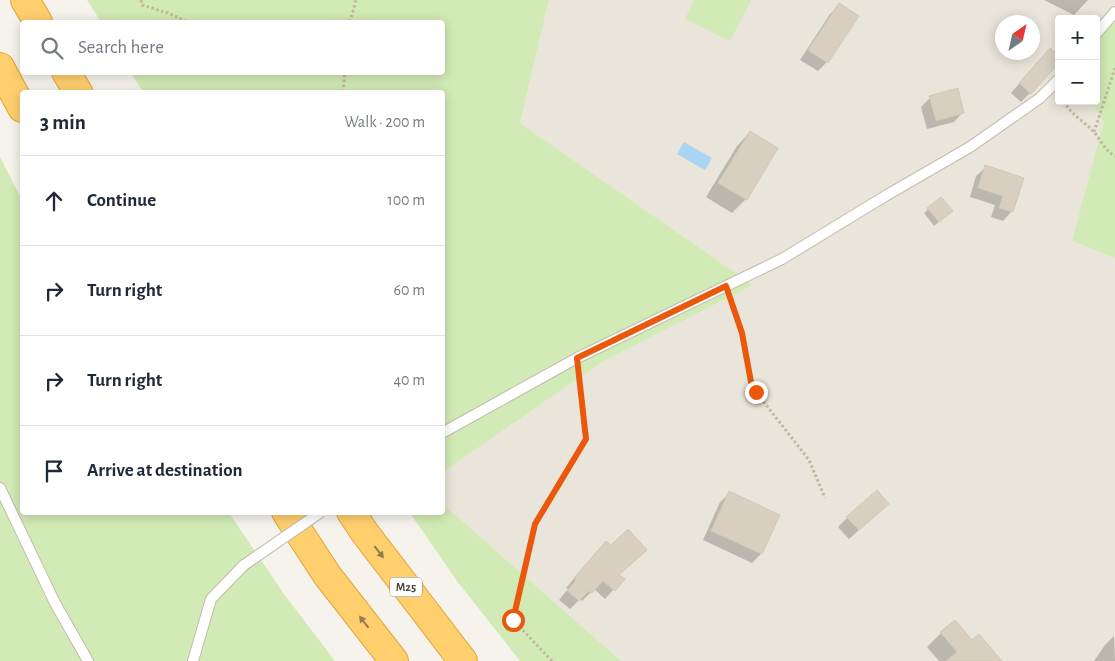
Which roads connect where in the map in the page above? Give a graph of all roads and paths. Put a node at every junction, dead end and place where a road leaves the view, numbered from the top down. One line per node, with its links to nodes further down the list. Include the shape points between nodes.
1 (25, 0): 5 (highway)
2 (141, 0): 6 (path, via 142,5)
3 (356, 0): 7 (path)
4 (1115, 12): 8 (lane)
5 (37, 20)
6 (184, 20)
7 (351, 20)
8 (1100, 29)
9 (0, 67): 16 (highway)
10 (1115, 68): 18 (path)
11 (68, 75): 14 (highway)
12 (345, 75): 15 (path)
13 (1055, 83): 20 (lane, via 1040,98 970,147 782,259)
14 (77, 90)
15 (343, 90)
16 (20, 104)
17 (1066, 105): 18 (path)
18 (1094, 132): 19 (path)
19 (1115, 156)
20 (726, 286): 21 (lane); 24 (path, via 742,333 751,382 809,460)
21 (577, 358): 22 (lane); 32 (path, via 586,439 535,524 513,620)
22 (445, 431)
23 (0, 488): 28 (lane, via 55,603)
24 (825, 498)
25 (288, 515): 30 (highway, one-way to 25, via 327,575)
26 (318, 515): 29 (lane, bridge, via 244,565 212,599)
27 (353, 515): 31 (highway, M25, one-way to 31)
28 (88, 661)
29 (193, 661)
30 (394, 661)
31 (463, 661)
32 (552, 661)

